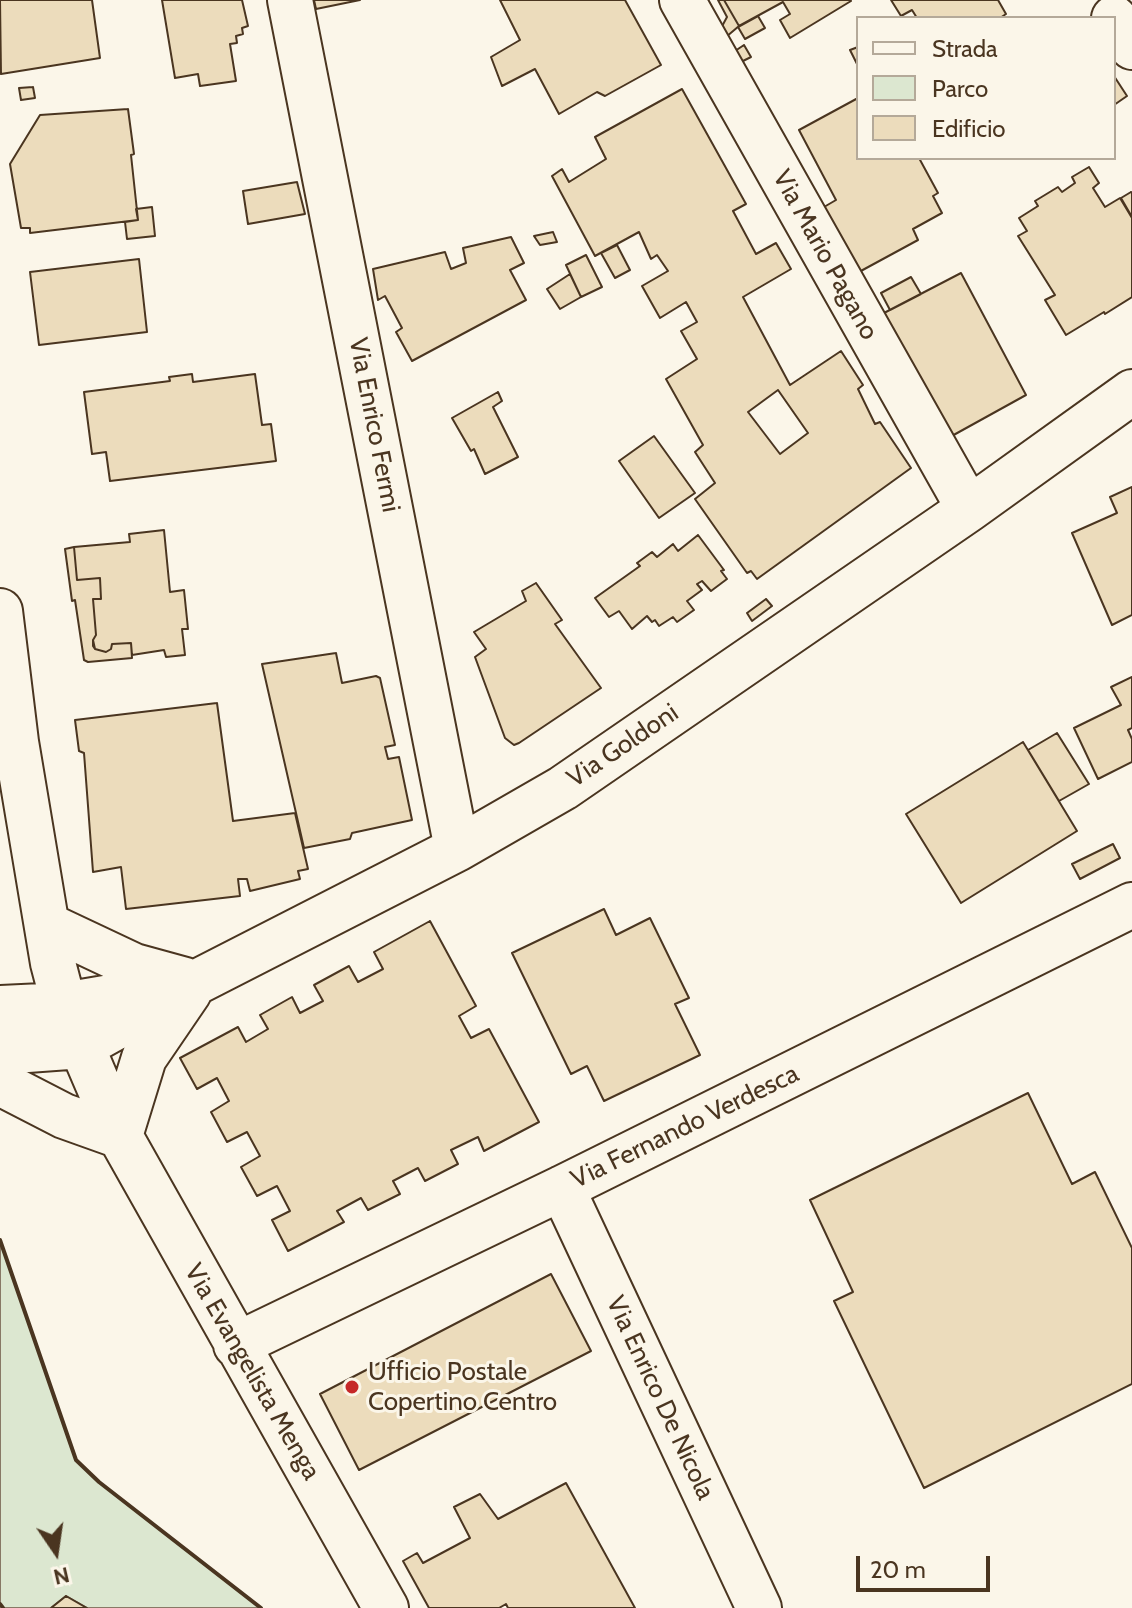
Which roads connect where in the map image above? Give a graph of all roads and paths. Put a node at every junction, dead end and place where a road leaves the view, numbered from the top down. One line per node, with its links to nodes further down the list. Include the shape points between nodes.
1 (290, 0): 8 (street, Via Enrico Fermi)
2 (682, 0): 6 (street, Via Mario Pagano)
3 (1116, 21): 4 (street)
4 (1132, 47)
5 (1132, 392): 6 (street, Via Goldoni)
6 (969, 509): 8 (street, Via Goldoni, via 563,788)
7 (0, 611): 10 (street, Via Evangelista Menga)
8 (457, 849): 11 (street, Via Goldoni)
9 (1132, 905): 18 (street, Via Fernando Verdesca)
10 (47, 925): 11 (street, via 134,966); 12 (street, Via Evangelista Menga)
11 (195, 983): 12 (street); 14 (street, Via Goldoni); 17 (street, via 144,1058)
12 (64, 1005): 13 (street); 14 (street, Via Evangelista Menga)
13 (0, 1008)
14 (82, 1046): 15 (street); 17 (street, Via Evangelista Menga)
15 (0, 1052)
16 (0, 1083): 17 (street, via 64,1116)
17 (120, 1136): 19 (street, Via Evangelista Menga)
18 (562, 1188): 19 (street, Via Fernando Verdesca); 21 (street, Via Enrico De Nicola)
19 (236, 1345): 20 (street, Via Evangelista Menga)
20 (386, 1608)
21 (759, 1608)

